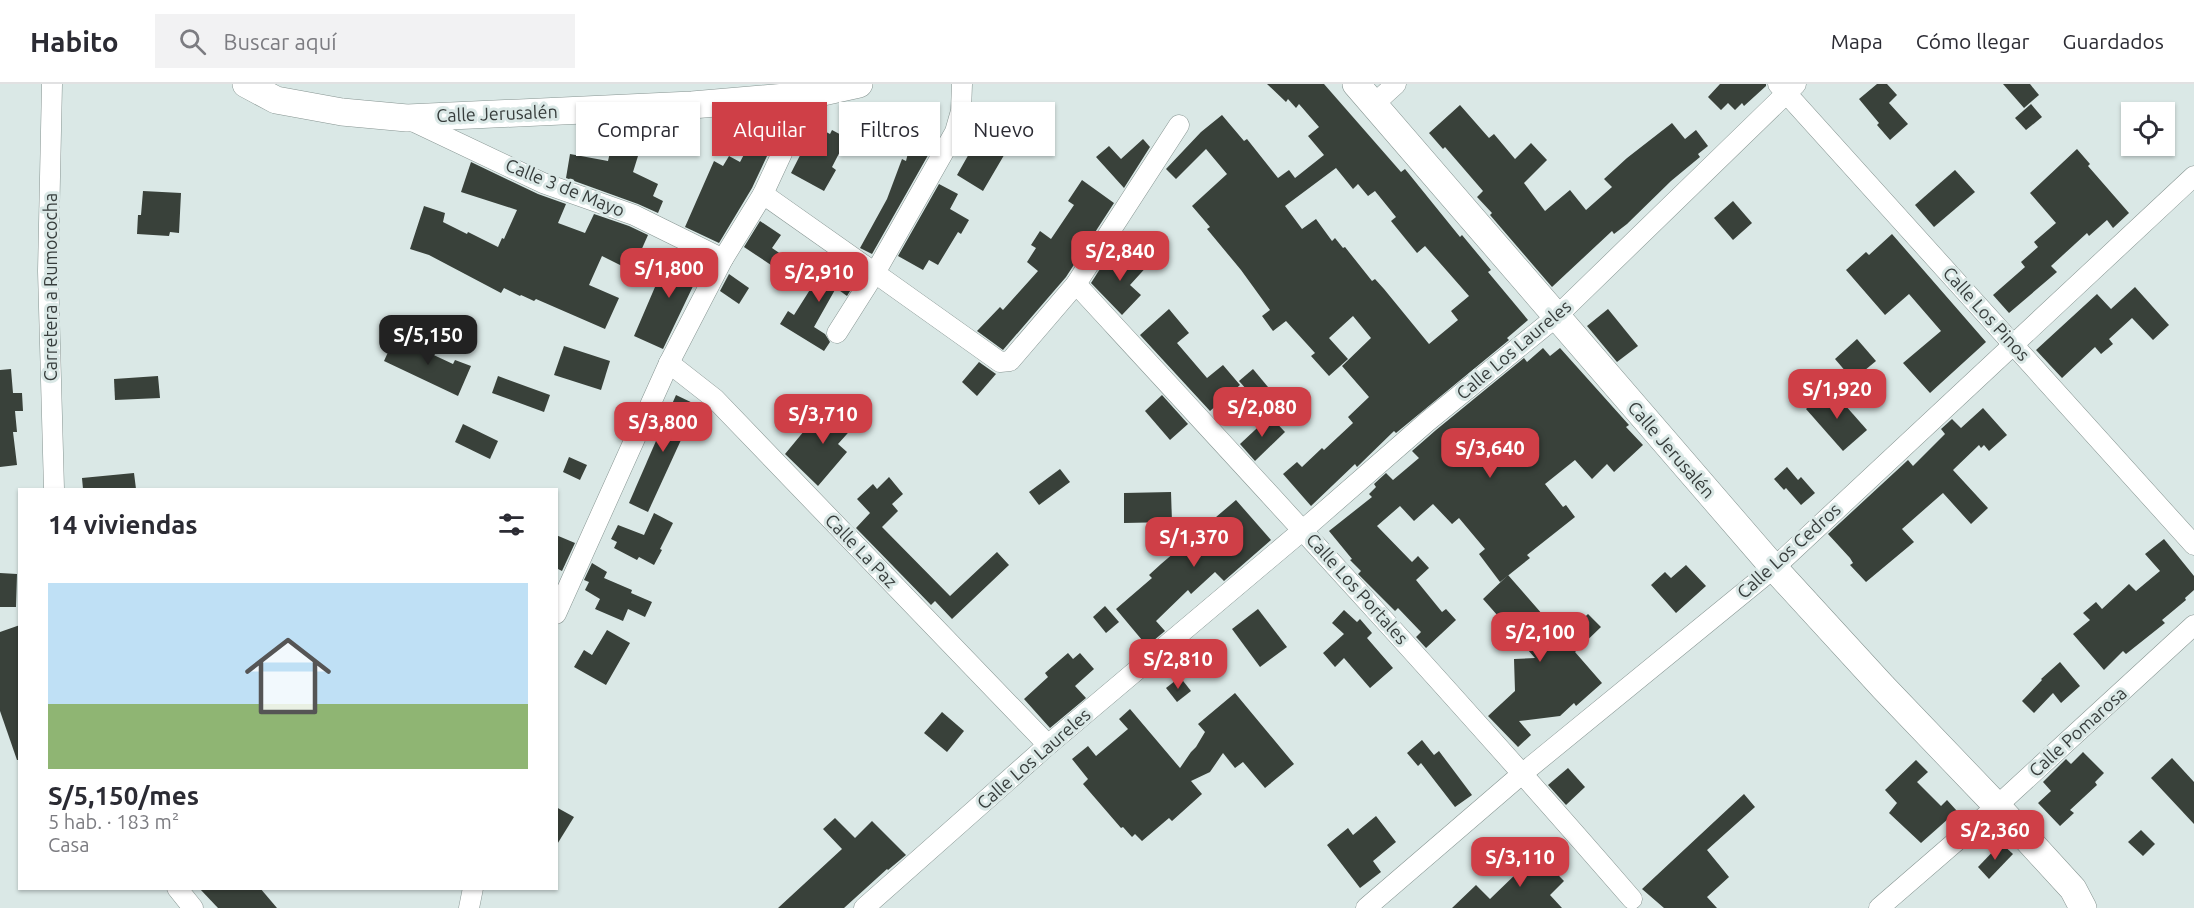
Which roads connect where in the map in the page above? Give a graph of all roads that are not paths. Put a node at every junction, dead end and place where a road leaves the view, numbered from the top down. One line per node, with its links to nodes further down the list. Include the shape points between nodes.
1 (52, 84): 21 (street, Carretera a Rumococha, via 48,271)
2 (246, 84): 10 (street, Calle Jerusalén, via 276,100)
3 (859, 84): 8 (street, Calle Jerusalén)
4 (962, 84): 15 (street, via 955,132)
5 (1356, 84): 9 (street, Calle Jerusalén)
6 (1396, 84): 9 (street)
7 (1786, 87): 17 (street, Calle Los Laureles); 19 (street, Calle Los Pinos)
8 (809, 95): 10 (street, Calle Jerusalén, via 692,105); 13 (street)
9 (1374, 104): 17 (street, Calle Jerusalén)
10 (407, 118): 14 (street, Calle 3 de Mayo, via 543,183 634,215)
11 (1179, 125): 16 (street)
12 (2194, 176): 19 (street, Calle Los Cedros)
13 (763, 194): 14 (street); 15 (street)
14 (723, 260): 20 (street)
15 (875, 273): 16 (street, via 1005,363); 18 (street)
16 (1076, 284): 22 (street, Calle Los Portales)
17 (1556, 317): 22 (street, Calle Los Laureles); 24 (street, Calle Jerusalén)
18 (837, 333)
19 (2012, 343): 23 (street, Calle Los Pinos); 24 (street, Calle Los Cedros)
20 (669, 363): 25 (street); 27 (street, Calle La Paz, via 715,399)
21 (54, 488)
22 (1303, 530): 27 (street, Calle Los Laureles); 28 (street, Calle Los Portales)
23 (2194, 545)
24 (1774, 568): 28 (street, Calle Los Cedros); 29 (street, Calle Jerusalén)
25 (558, 610)
26 (2194, 625): 29 (street, Calle Pomarosa)
27 (1048, 745): 35 (street, Calle Los Laureles)
28 (1523, 773): 32 (street, Calle Los Portales); 36 (street, Calle Los Cedros)
29 (1997, 806): 37 (street, Calle Pomarosa); 38 (street, Calle Jerusalén, via 2073,889)
30 (179, 890): 33 (street)
31 (473, 890): 34 (street)
32 (1632, 899)
33 (193, 908)
34 (469, 908)
35 (864, 908)
36 (1366, 908)
37 (1879, 908)
38 (2083, 908)

